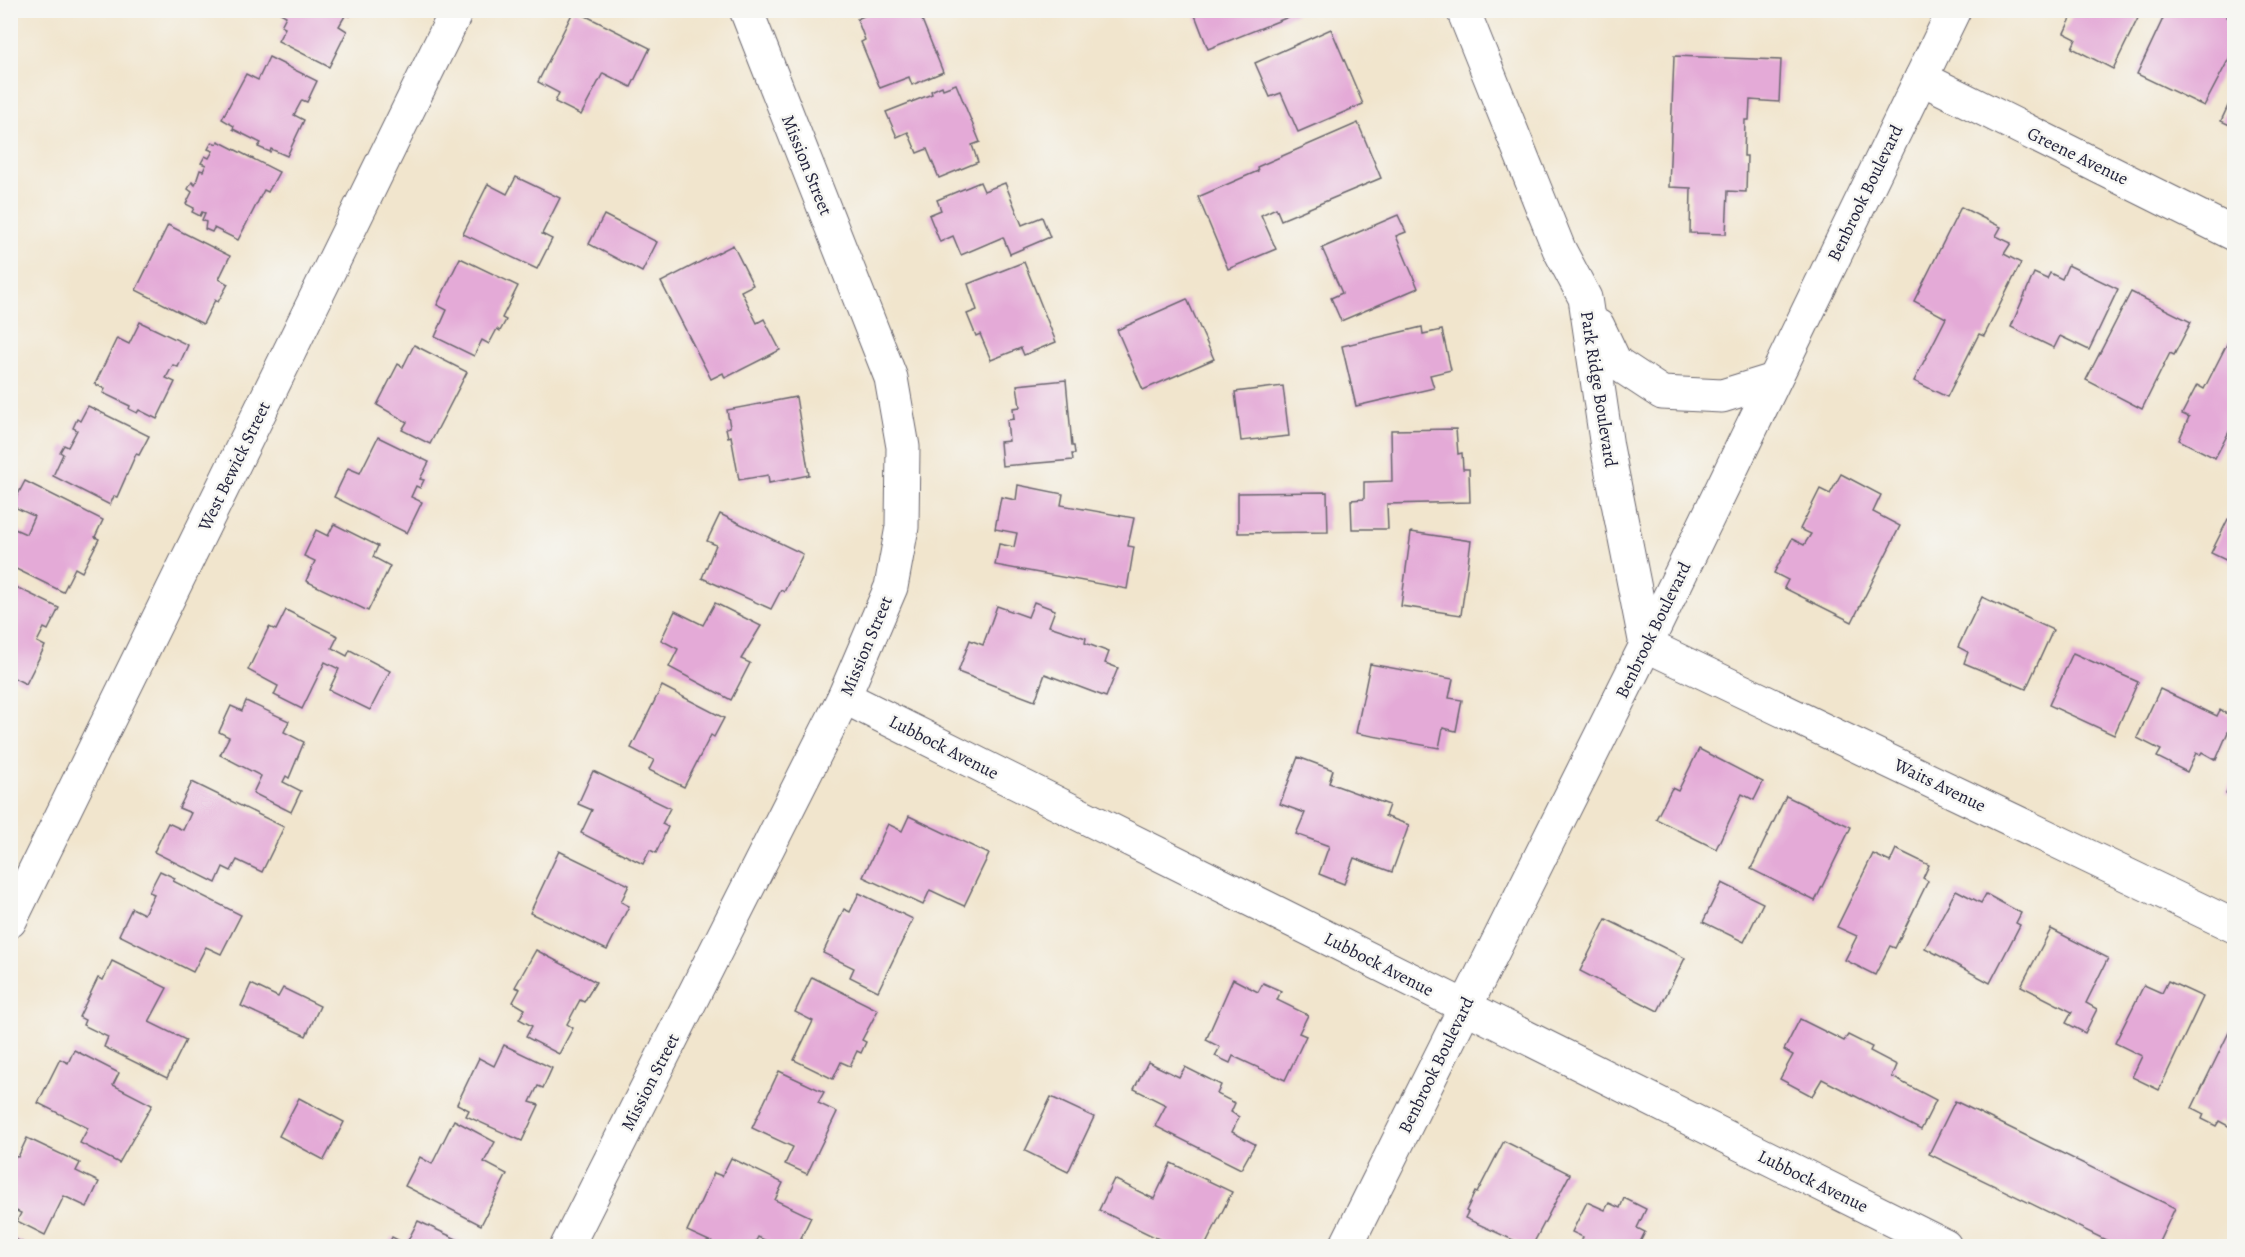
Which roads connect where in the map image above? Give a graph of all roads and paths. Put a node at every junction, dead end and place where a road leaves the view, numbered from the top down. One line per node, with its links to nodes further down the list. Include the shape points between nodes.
1 (457, 10): 11 (street, West Bewick Street)
2 (746, 10): 10 (street, Mission Street, via 891,378 903,447 902,527 891,587)
3 (1463, 10): 7 (street, Park Ridge Boulevard, via 1559,249)
4 (1954, 10): 5 (street, Benbrook Boulevard)
5 (1921, 78): 6 (street, Greene Avenue); 8 (street, Benbrook Boulevard)
6 (2235, 234)
7 (1585, 298): 8 (street, via 1615,362 1662,393 1722,396); 9 (street, Park Ridge Boulevard, via 1607,447)
8 (1774, 380): 9 (street, Benbrook Boulevard)
9 (1646, 645): 12 (street, Waits Avenue); 13 (street, Benbrook Boulevard)
10 (844, 697): 13 (street, Lubbock Avenue); 14 (street, Mission Street)
11 (10, 921)
12 (2235, 926)
13 (1465, 1007): 15 (street, Benbrook Boulevard); 16 (street, Lubbock Avenue)
14 (567, 1246)
15 (1346, 1246)
16 (1946, 1246)

